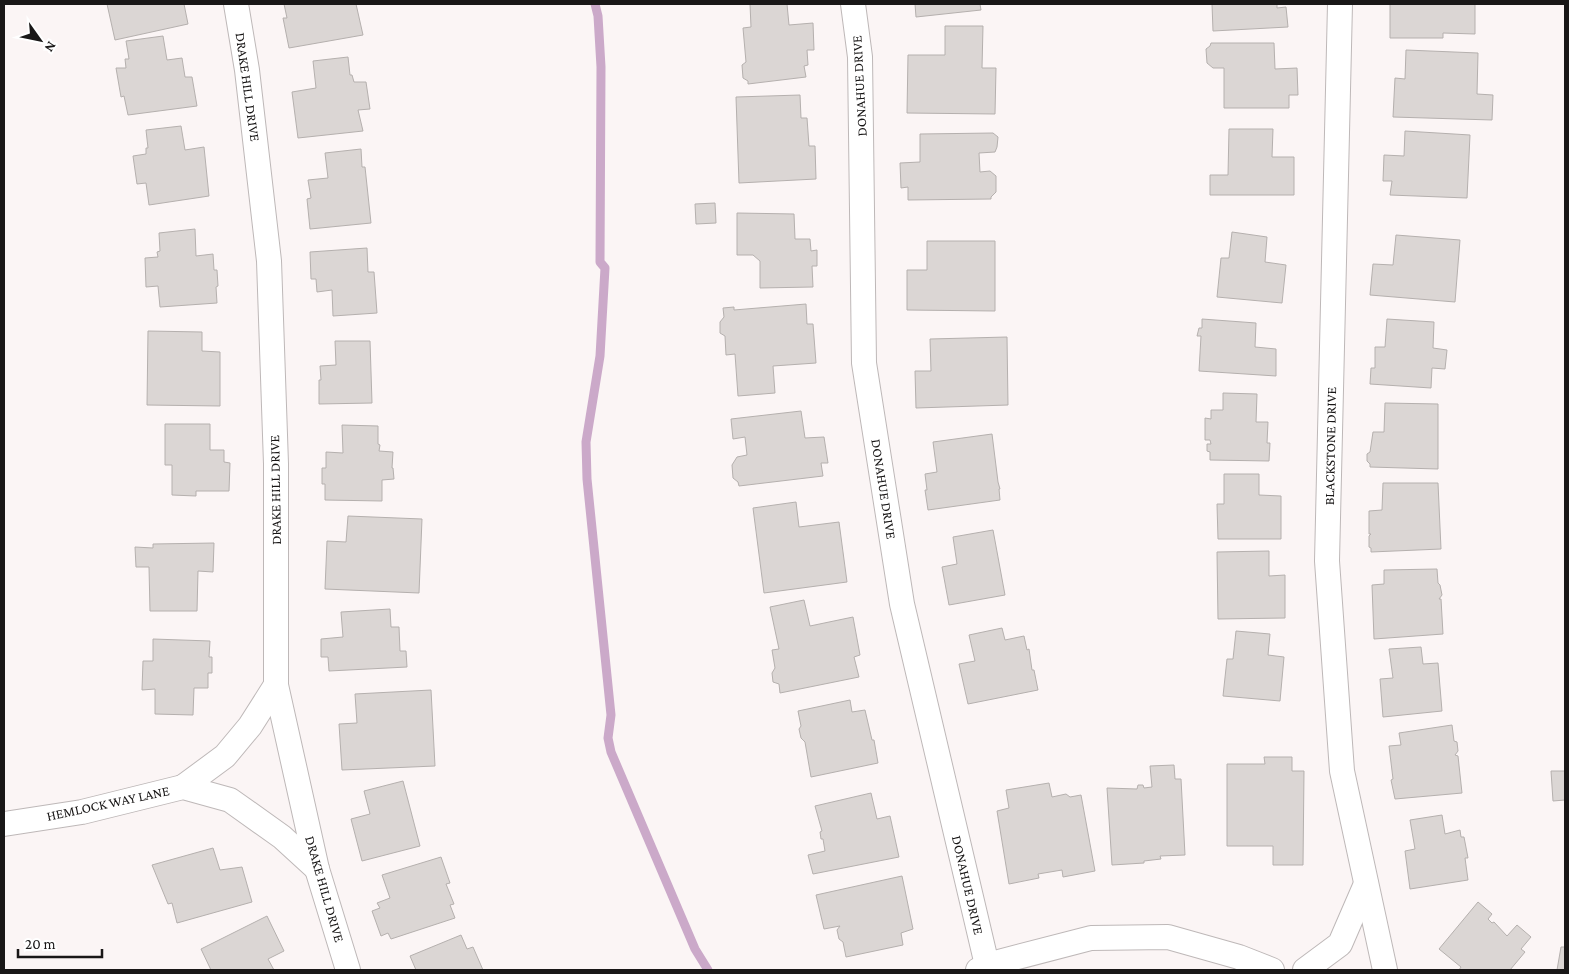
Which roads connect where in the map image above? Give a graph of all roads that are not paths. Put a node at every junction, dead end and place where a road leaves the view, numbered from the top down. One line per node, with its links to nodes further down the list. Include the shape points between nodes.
1 (236, 4): 4 (street, DRAKE HILL DRIVE, via 247,70 269,261 276,464)
2 (853, 4): 9 (street, DONAHUE DRIVE, via 860,57 864,363 902,604)
3 (1340, 4): 8 (street, BLACKSTONE DRIVE, via 1328,561 1342,771)
4 (276, 685): 5 (street, HEMLOCK WAY LANE, via 250,726 225,756); 7 (street, DRAKE HILL DRIVE)
5 (183, 787): 6 (street, HEMLOCK WAY LANE, via 82,812); 7 (street, HEMLOCK WAY LANE, via 230,800 282,837)
6 (4, 824)
7 (317, 869): 10 (street, DRAKE HILL DRIVE)
8 (1366, 884): 12 (street, via 1340,944); 13 (street, BLACKSTONE DRIVE)
9 (982, 968): 11 (street, via 1091,938 1168,937)
10 (348, 970)
11 (1272, 970)
12 (1305, 970)
13 (1384, 970)

